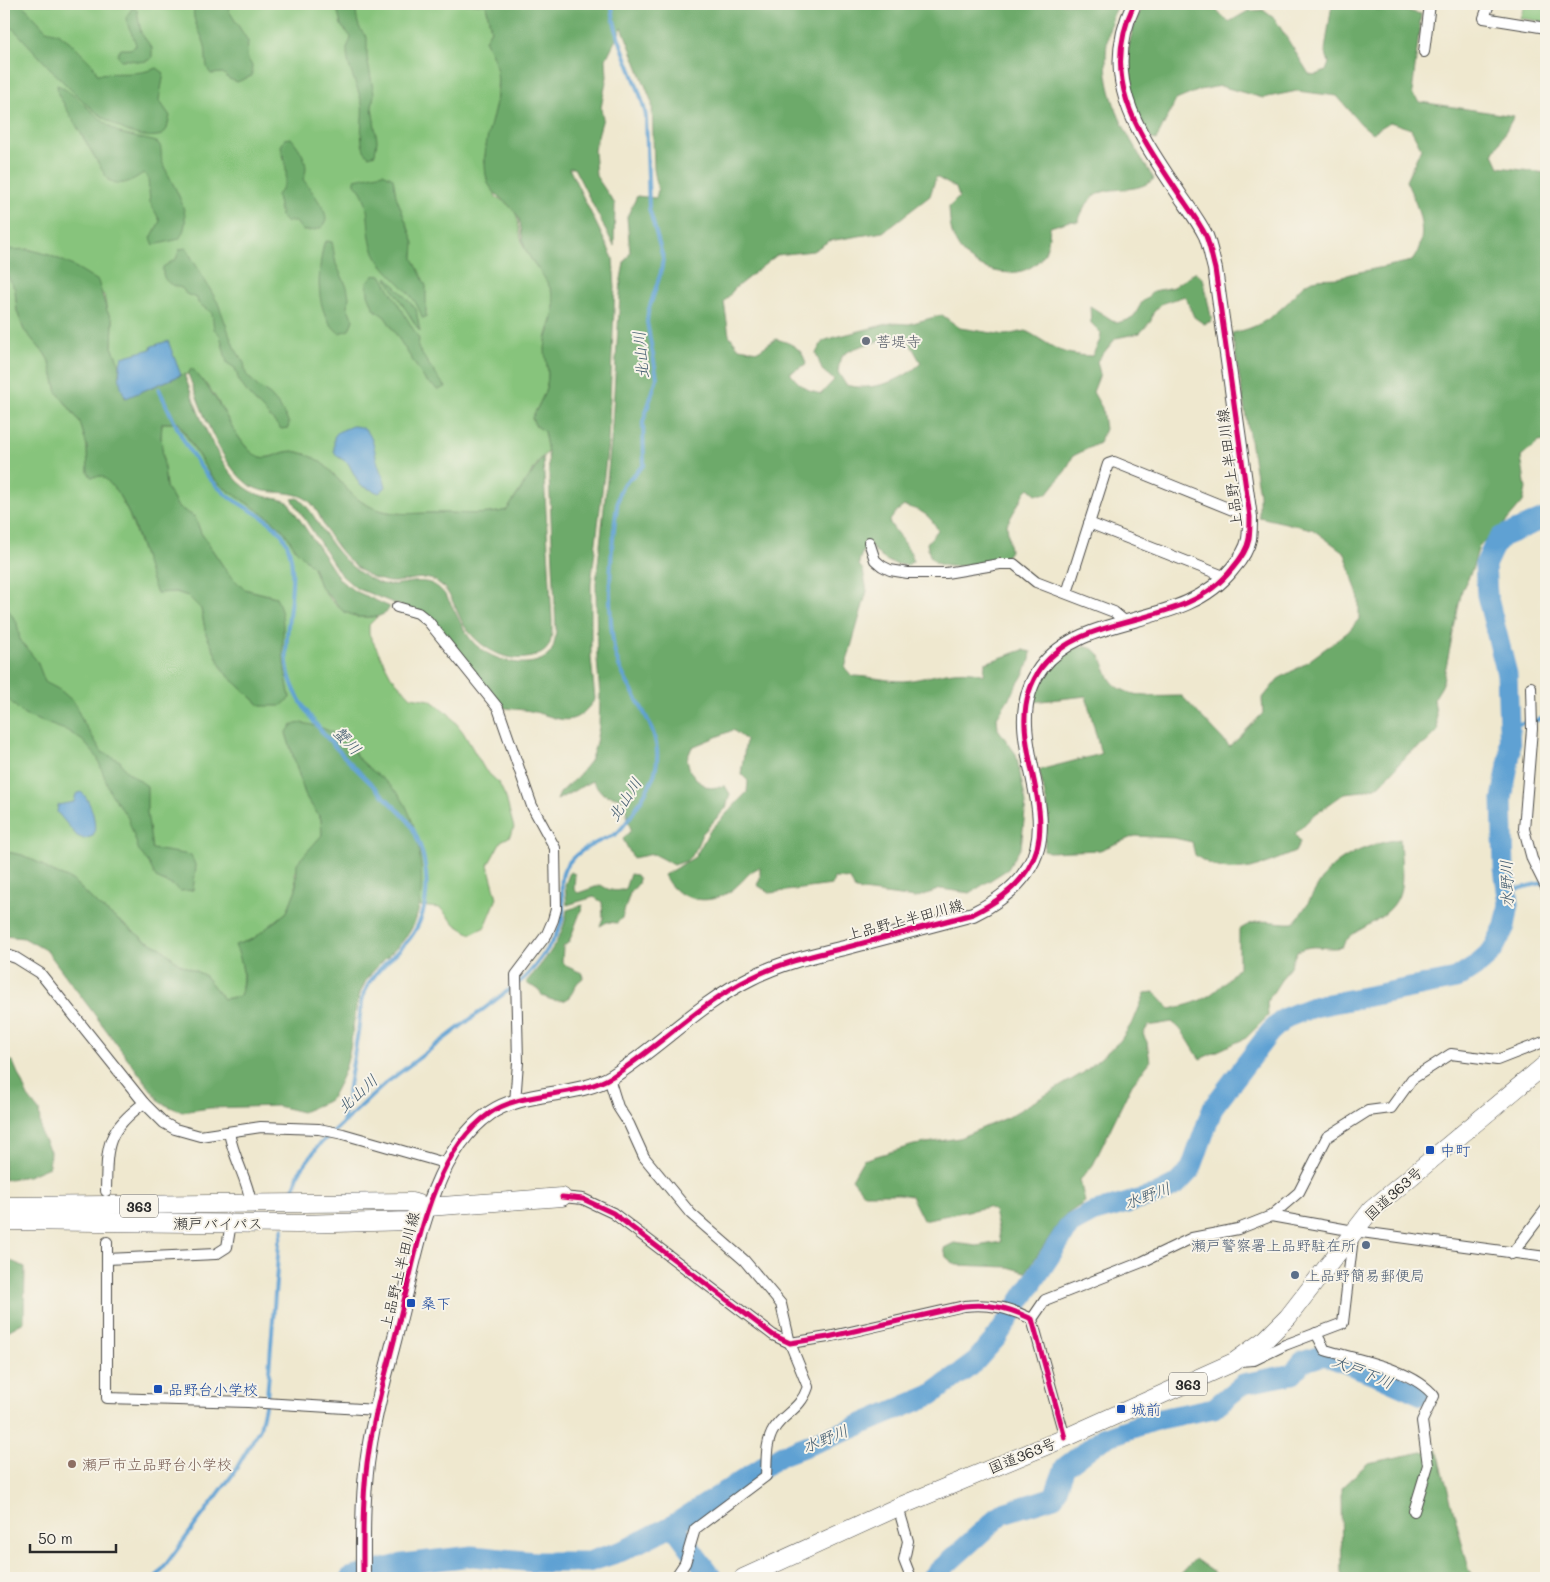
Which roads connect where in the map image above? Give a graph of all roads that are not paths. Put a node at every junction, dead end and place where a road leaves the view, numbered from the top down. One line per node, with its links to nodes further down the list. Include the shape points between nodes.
1 (1134, 4): 6 (street, 上品野上半田川線, via 1121,42 1120,70 1124,94 1133,121 1206,237 1215,269)
2 (1430, 4): 5 (street)
3 (1489, 4): 4 (street, via 1484,18)
4 (1546, 28)
5 (1424, 52)
6 (1250, 517): 7 (street, via 1114,462 1108,464); 9 (street, 上品野上半田川線, via 1249,540 1239,561)
7 (1090, 523): 9 (street); 10 (street)
8 (869, 542): 10 (street, via 875,560 890,570 946,573 1009,563 1021,568 1036,582)
9 (1226, 577): 12 (street, 上品野上半田川線, via 1185,605)
10 (1067, 593): 12 (street, via 1114,612)
11 (397, 607): 20 (street, via 418,613 428,621 498,708 532,806 555,848 556,909 553,920 547,934 516,975 518,1062)
12 (1127, 623): 18 (street, 上品野上半田川線, via 1072,641 1048,660 1034,678 1025,712 1040,811 1040,834 1032,861 1000,899 972,914 782,964 749,978)
13 (1531, 687): 14 (street, via 1532,729 1524,829 1526,842)
14 (1545, 884)
15 (4, 954): 19 (street, via 40,973)
16 (1546, 1041): 29 (street, via 1497,1060 1451,1054 1412,1079 1391,1108 1368,1111 1327,1136 1298,1192)
17 (1546, 1064): 32 (highway, 国道363号 / 363, via 1371,1210)
18 (610, 1078): 20 (street, 上品野上半田川線); 39 (street, via 618,1107 644,1157 691,1214 744,1260 782,1304)
19 (144, 1103): 21 (street, via 164,1123 187,1134 200,1136); 23 (street, via 122,1121 109,1141)
20 (515, 1103): 22 (street, 上品野上半田川線, via 492,1111 466,1133)
21 (229, 1132): 22 (street, via 261,1128 319,1129); 25 (street, via 232,1151 249,1188)
22 (448, 1164): 27 (street, 上品野上半田川線)
23 (106, 1191)
24 (562, 1196): 27 (highway, 瀬戸バイパス / 363); 39 (street, via 583,1199 613,1213 773,1335)
25 (251, 1204): 26 (highway, 瀬戸バイパス / 363); 27 (highway, 瀬戸バイパス / 363, via 412,1202)
26 (4, 1206)
27 (428, 1207): 31 (highway, 瀬戸バイパス / 363, via 410,1222); 41 (street, 上品野上半田川線)
28 (1546, 1209): 34 (street)
29 (1271, 1216): 32 (street); 37 (street, via 1238,1229 1192,1238 1142,1262 1045,1300)
30 (4, 1221): 31 (highway, 瀬戸バイパス / 363)
31 (231, 1224): 36 (street, via 228,1248 216,1254)
32 (1354, 1231): 34 (street); 38 (street, via 1343,1323); 40 (highway, 国道363号 / 363, via 1288,1317 1266,1339)
33 (107, 1242): 36 (street)
34 (1512, 1254): 35 (street)
35 (1546, 1257)
36 (107, 1259): 41 (street, via 107,1398)
37 (1030, 1318): 39 (street, via 987,1304 964,1306); 42 (street)
38 (1316, 1333): 40 (street, via 1254,1360); 44 (street, via 1325,1350 1410,1376 1427,1386 1434,1396 1422,1421 1428,1465)
39 (790, 1343): 46 (street, via 808,1387 804,1401 774,1429 768,1444 766,1476 695,1529 685,1564)
40 (1234, 1362): 42 (highway, 国道363号 / 363)
41 (376, 1410): 45 (street, 上品野上半田川線, via 367,1468)
42 (1065, 1438): 43 (highway, 国道363号 / 363)
43 (898, 1507): 47 (highway, 国道363号 / 363); 48 (street, via 908,1542 904,1560)
44 (1414, 1511)
45 (363, 1578)
46 (675, 1578)
47 (743, 1578)
48 (911, 1578)

